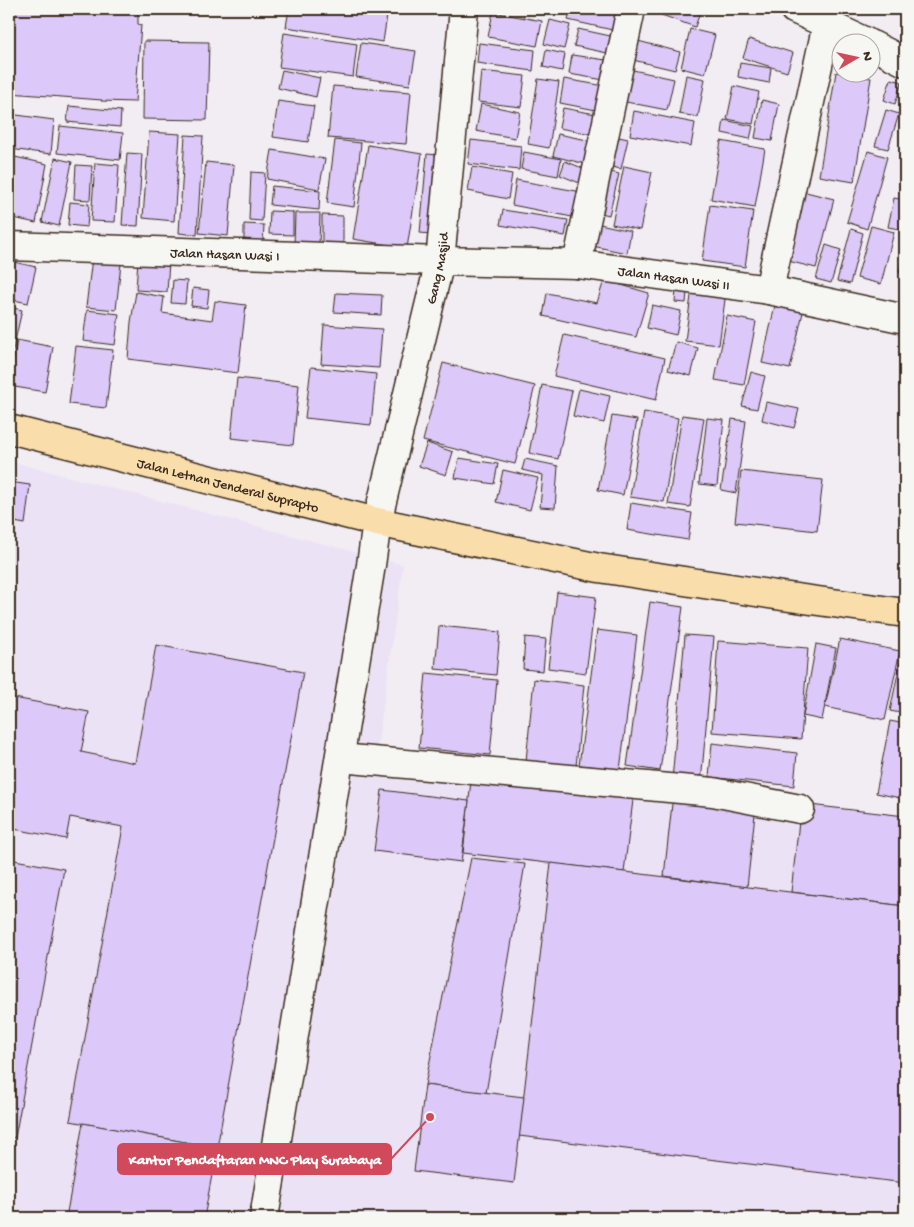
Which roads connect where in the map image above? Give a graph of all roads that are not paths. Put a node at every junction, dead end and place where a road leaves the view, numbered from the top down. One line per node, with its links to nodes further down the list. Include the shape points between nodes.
1 (464, 9): 9 (street, Gang Masjid)
2 (631, 9): 10 (street)
3 (794, 9): 4 (street)
4 (827, 16): 5 (street); 11 (street)
5 (851, 32)
6 (882, 51): 7 (street)
7 (905, 62)
8 (9, 246): 9 (street, Jalan Hasan Wasi I)
9 (440, 261): 10 (street, Jalan Hasan Wasi II); 14 (street, Gang Masjid)
10 (577, 264): 11 (street, Jalan Hasan Wasi II)
11 (769, 290): 12 (street, Jalan Hasan Wasi II)
12 (905, 319)
13 (9, 429): 14 (main road, Jalan Letnan Jenderal Suprapto)
14 (377, 522): 15 (main road, Jalan Letnan Jenderal Suprapto, via 599,568); 16 (street, Gang Masjid)
15 (905, 613)
16 (340, 758): 17 (street, via 713,792); 18 (street, Gang Masjid)
17 (800, 809)
18 (264, 1218)

